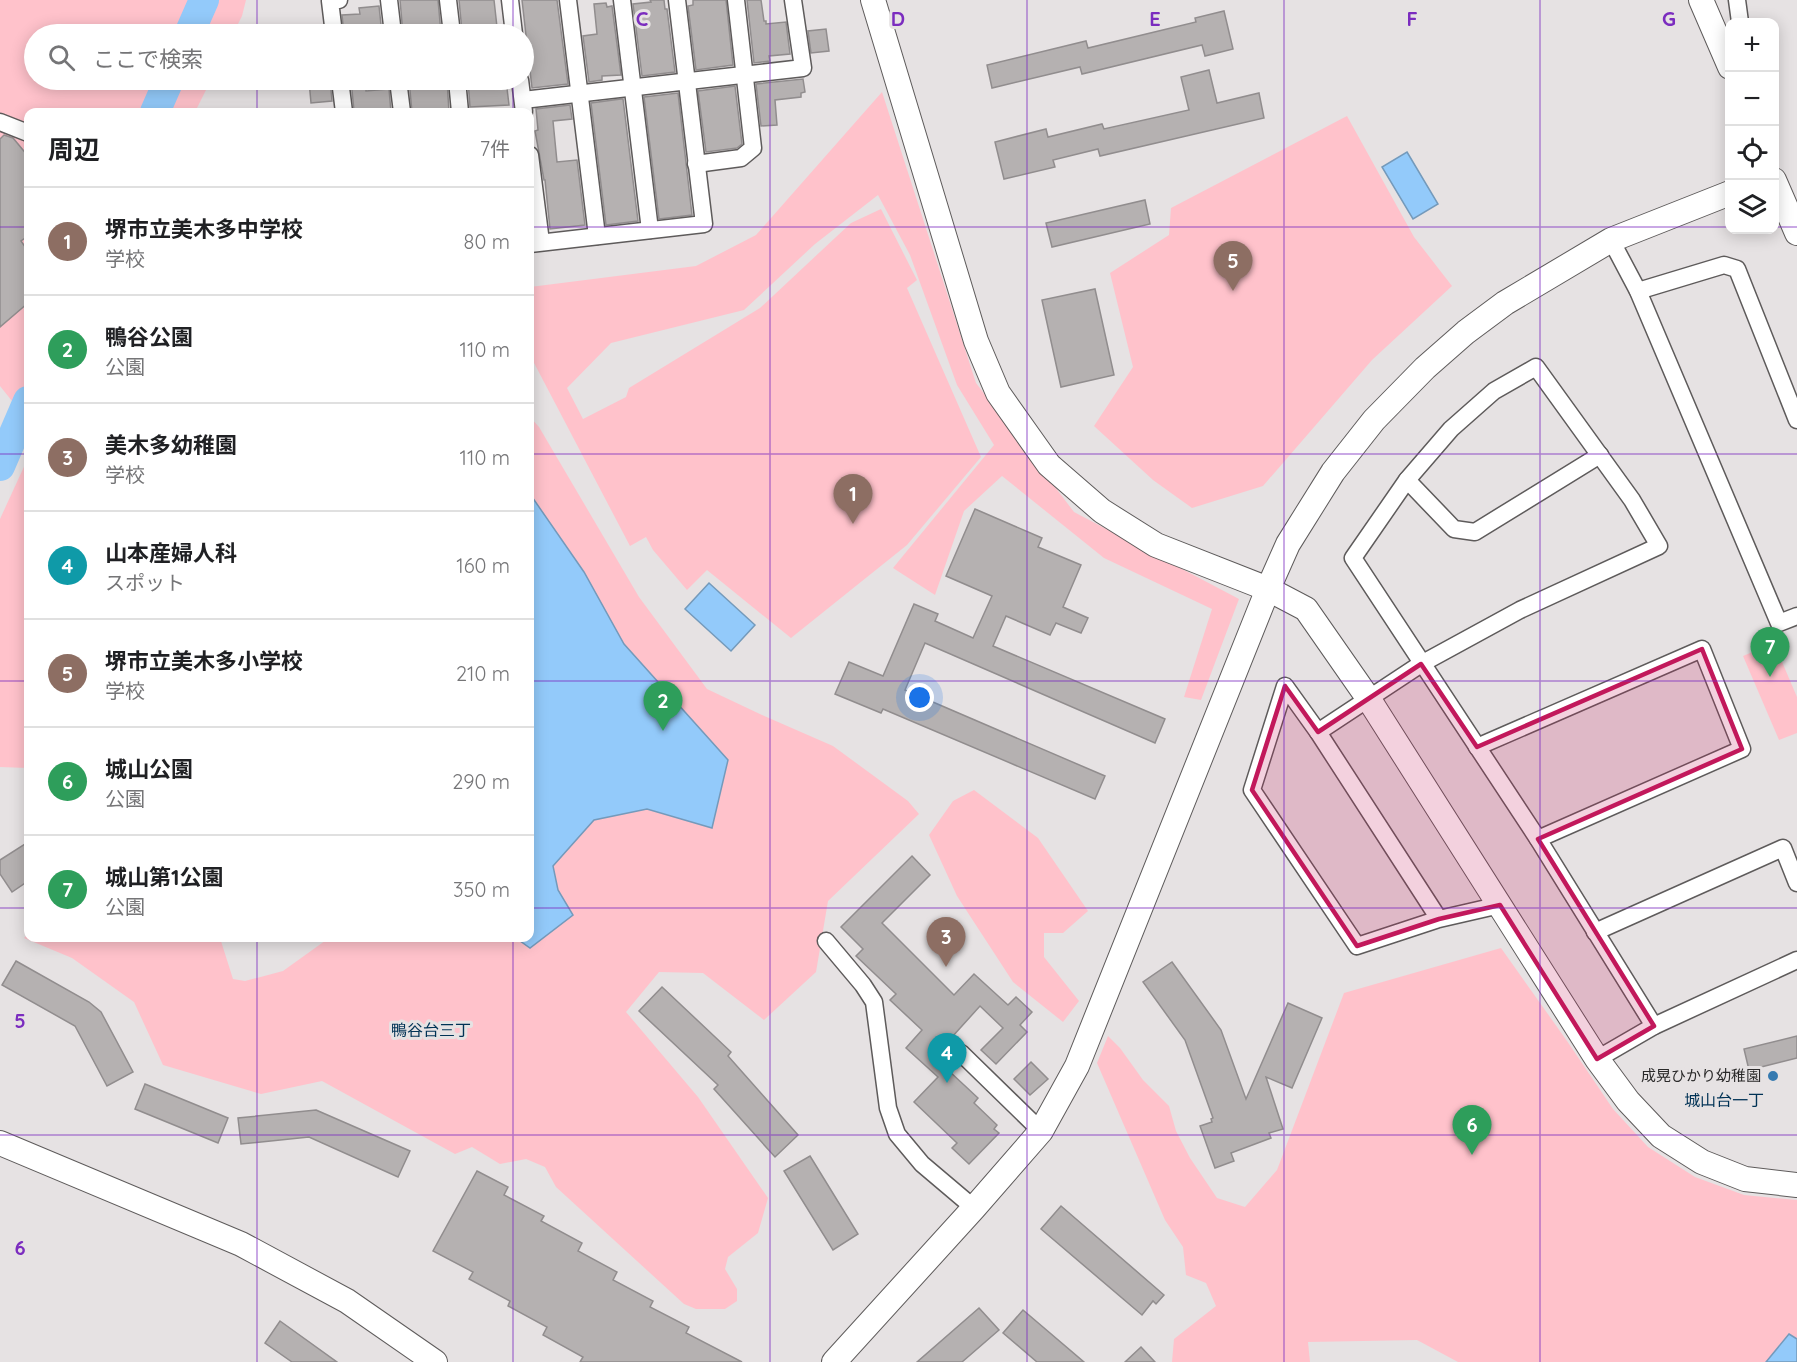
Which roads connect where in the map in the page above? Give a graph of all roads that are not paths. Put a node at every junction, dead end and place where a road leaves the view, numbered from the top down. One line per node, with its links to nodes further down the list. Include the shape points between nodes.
1 (339, 0): 14 (street, via 330,1)
2 (389, 0): 15 (street)
3 (448, 0): 16 (street)
4 (510, 0): 17 (street)
5 (568, 0): 26 (street)
6 (622, 0): 21 (street)
7 (677, 0): 20 (street)
8 (736, 0): 19 (street)
9 (793, 0): 19 (street, via 803,68)
10 (873, 0): 47 (street, via 976,341 998,393 1049,465 1102,511 1156,545)
11 (1701, 0): 18 (street)
12 (1737, 0): 13 (street)
13 (1739, 18)
14 (333, 24)
15 (392, 24)
16 (451, 24)
17 (513, 24)
18 (1725, 55)
19 (744, 75): 20 (street); 34 (street, via 753,148 741,158)
20 (687, 82): 21 (street); 34 (street)
21 (633, 88): 26 (street); 38 (street)
22 (341, 90): 27 (street)
23 (399, 90): 28 (street)
24 (458, 90): 29 (street)
25 (520, 90): 30 (street)
26 (580, 94): 31 (street); 40 (street)
27 (344, 108)
28 (402, 108)
29 (460, 108)
30 (520, 108)
31 (524, 108)
32 (0, 122): 33 (street)
33 (24, 131)
34 (696, 164): 38 (street, via 704,224)
35 (1779, 192): 39 (street)
36 (1725, 195): 41 (street)
37 (534, 225): 42 (street)
38 (650, 230): 40 (street)
39 (1797, 233)
40 (597, 236): 42 (street)
41 (1611, 240): 43 (street); 47 (street, via 1497,308 1425,368 1374,420 1333,472 1288,544)
42 (535, 243)
43 (1638, 291): 44 (street, via 1724,265 1737,269); 48 (street, via 1779,623)
44 (1797, 420)
45 (1600, 455): 46 (street, via 1475,532 1454,529); 46 (street, via 1536,367 1494,391 1451,429); 49 (street, via 1659,546 1520,610)
46 (1407, 480): 49 (street, via 1353,558)
47 (1268, 589): 50 (street, via 1306,609); 63 (street, via 1077,1066)
48 (1797, 616)
49 (1421, 664): 50 (street); 52 (street)
50 (1368, 699): 51 (street); 55 (street)
51 (1318, 732): 56 (street); 56 (street, via 1286,686 1252,790 1357,945)
52 (1477, 747): 53 (street); 53 (street, via 1702,649 1742,749)
53 (1538, 839): 57 (street)
54 (1797, 883): 57 (street, via 1783,848)
55 (1500, 905): 56 (street); 62 (street)
56 (1439, 919)
57 (1594, 932): 60 (street)
58 (826, 941): 66 (street, via 874,1002 888,1108 897,1134 922,1164)
59 (1797, 960): 60 (street)
60 (1654, 1026): 62 (street)
61 (961, 1053): 63 (street)
62 (1597, 1059): 65 (street, via 1660,1136 1702,1162 1745,1179)
63 (1041, 1131): 66 (street)
64 (0, 1143): 67 (street, via 242,1244 347,1301)
65 (1797, 1185)
66 (974, 1208): 68 (street)
67 (435, 1362)
68 (834, 1362)

